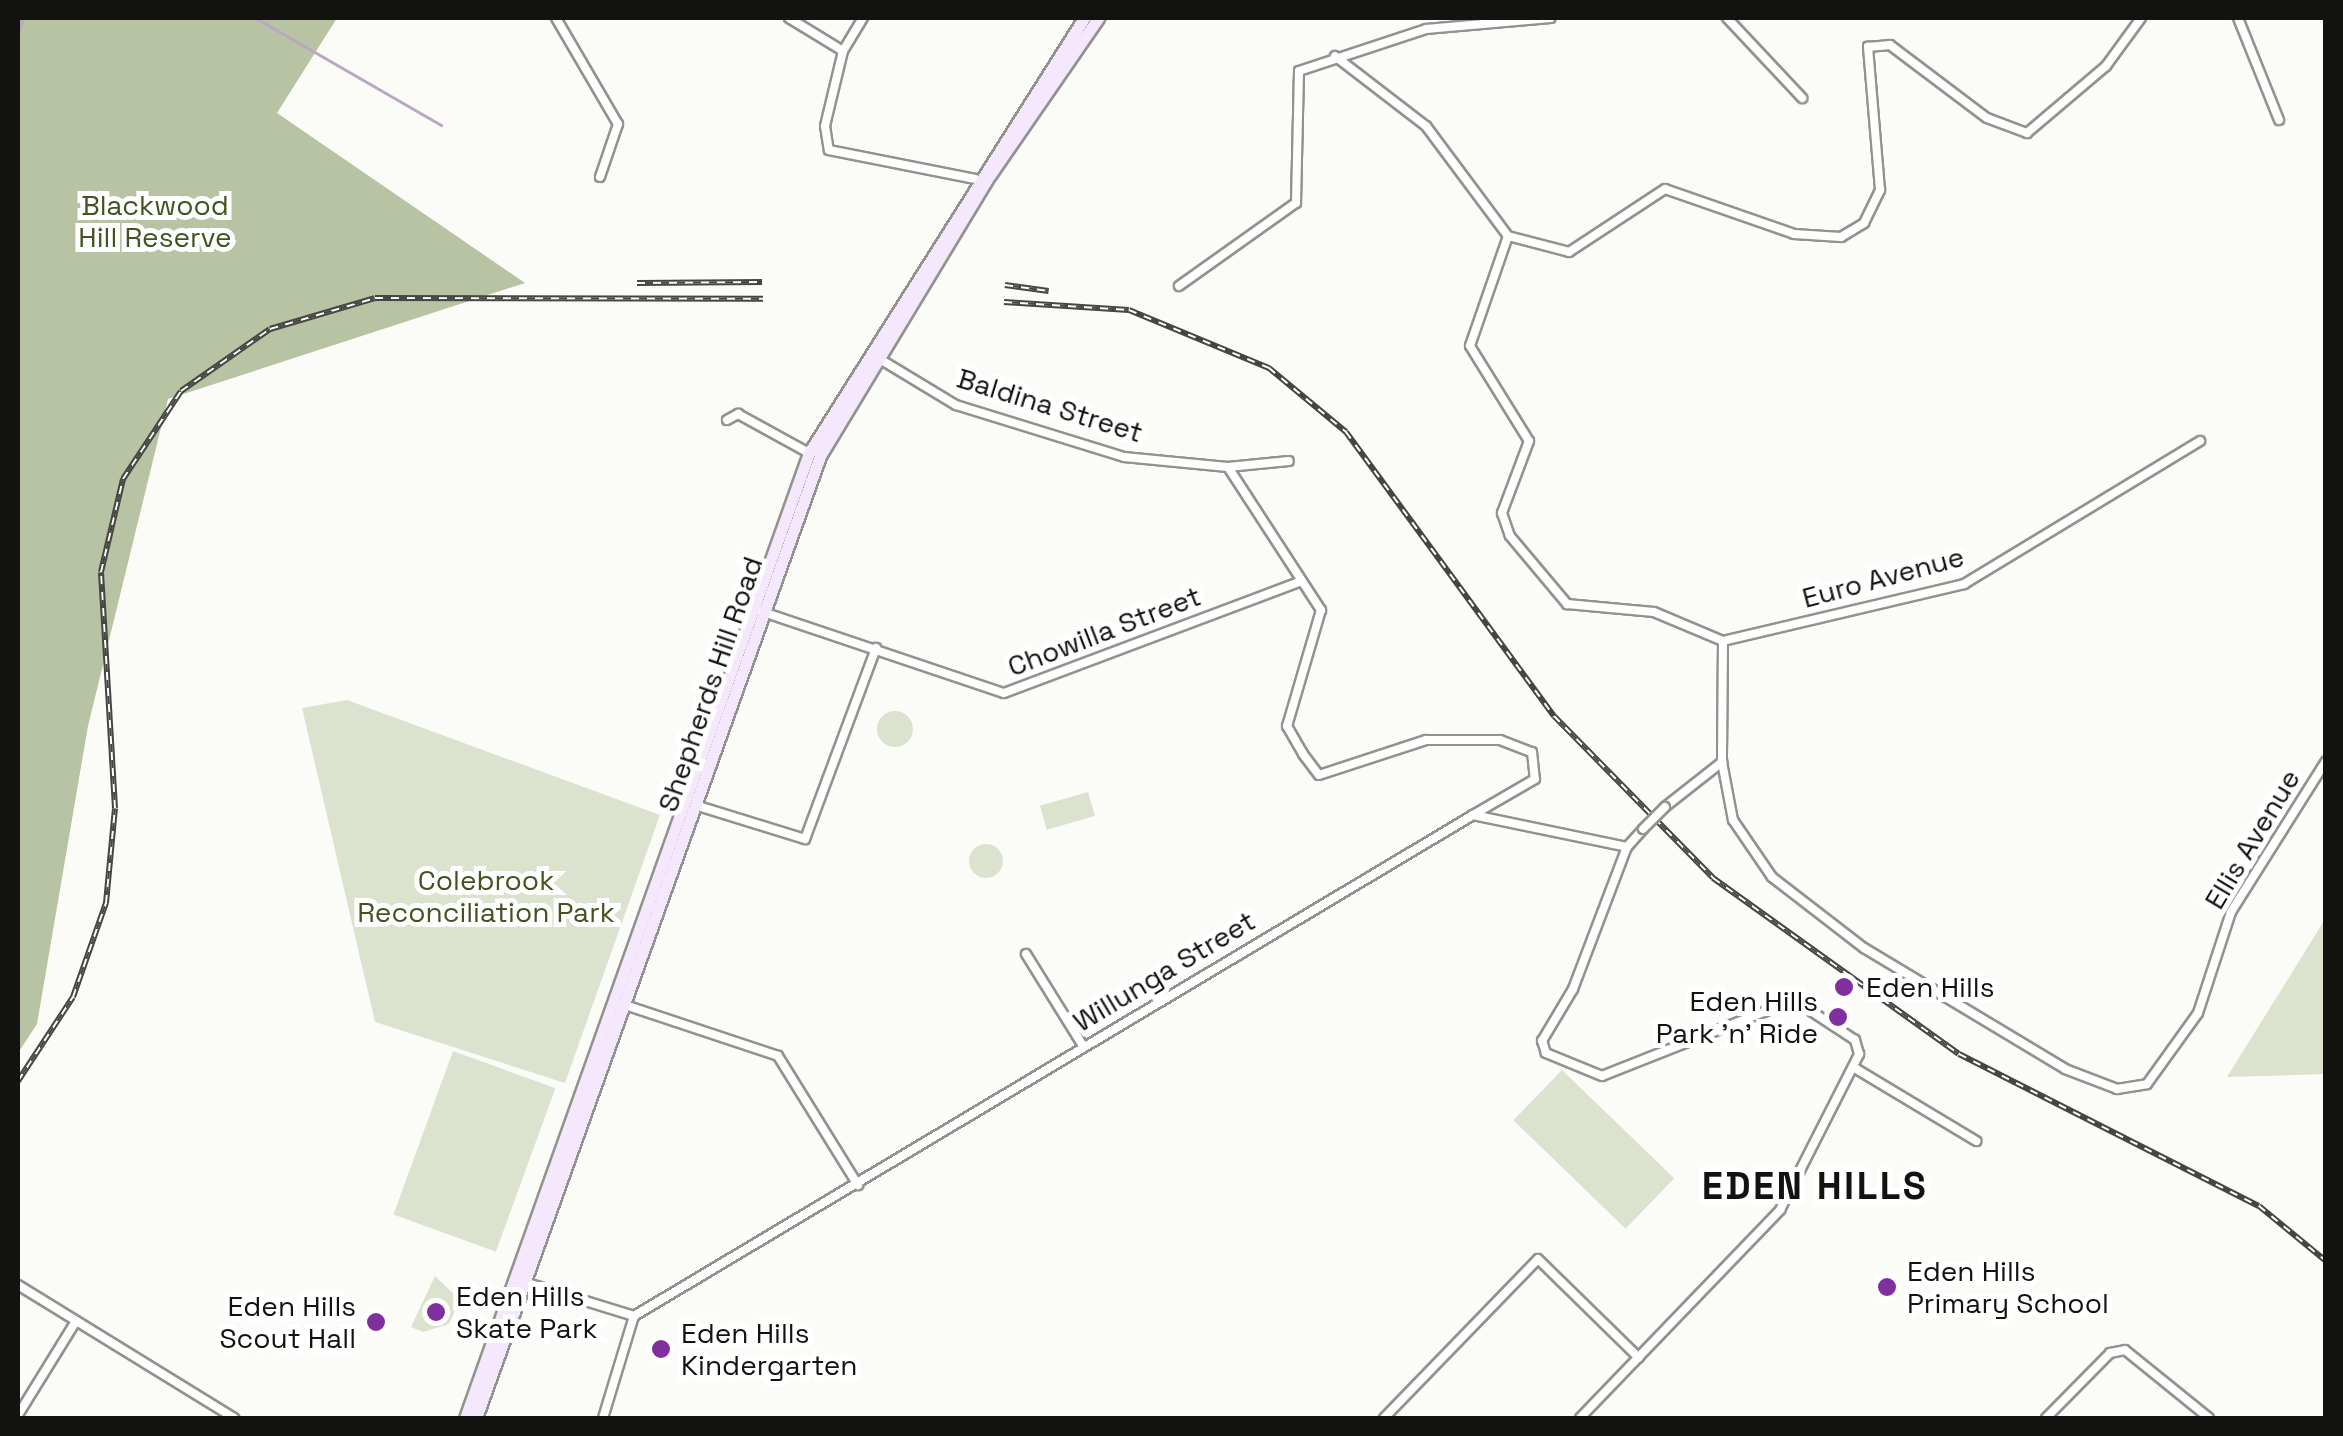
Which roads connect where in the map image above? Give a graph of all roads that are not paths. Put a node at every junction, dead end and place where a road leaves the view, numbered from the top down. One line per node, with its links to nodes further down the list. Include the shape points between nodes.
1 (556, 18): 14 (street, via 618,124)
2 (790, 18): 10 (street)
3 (862, 18): 10 (street)
4 (1084, 18): 15 (main road, Shepherds Hill Road)
5 (1098, 18): 18 (main road, Shepherds Hill Road)
6 (1551, 18): 11 (street, via 1426,30)
7 (1727, 18): 12 (street)
8 (2140, 18): 16 (street, via 2106,66 2027,133 1987,118 1890,45 1868,47 1880,190 1864,223 1841,237 1794,234 1665,189 1569,252)
9 (2238, 18): 13 (street)
10 (844, 51): 15 (street, via 825,126 830,150)
11 (1336, 56): 16 (street, via 1426,126); 17 (street, via 1299,71 1296,203)
12 (1802, 98)
13 (2279, 120)
14 (600, 177)
15 (976, 179): 18 (main road, Shepherds Hill Road)
16 (1508, 236): 26 (street, via 1470,346 1529,441 1502,513 1510,536 1567,604 1665,614)
17 (1179, 286)
18 (874, 356): 21 (main road, Shepherds Hill Road); 23 (street, Baldina Street, via 956,405 1124,457); 25 (main road, Shepherds Hill Road, via 820,456)
19 (726, 420): 21 (street, via 738,414)
20 (2200, 441): 26 (street, Euro Avenue, via 1964,584)
21 (809, 453): 25 (main road, Shepherds Hill Road)
22 (1289, 461): 23 (street, Baldina Street)
23 (1228, 467): 24 (street)
24 (1302, 581): 27 (street, Chowilla Street, via 1004,693); 31 (street, Willunga Street, via 1321,619 1286,726 1303,754 1319,775 1426,740 1500,740 1532,752 1534,779)
25 (755, 610): 27 (street, Chowilla Street); 30 (main road, Shepherds Hill Road)
26 (1723, 640): 29 (street)
27 (876, 648): 30 (street, via 805,838)
28 (2326, 761): 29 (street, Ellis Avenue, via 2231,912 2198,1013 2160,1074 2131,1090 2065,1069 1791,893 1733,820)
29 (1722, 762): 32 (street, bridge)
30 (690, 803): 34 (main road, Shepherds Hill Road)
31 (1473, 815): 32 (street); 35 (street, Willunga Street)
32 (1627, 847): 36 (street, via 1573,989 1542,1041 1546,1053 1602,1076 1794,1000 1855,1040 1859,1054)
33 (1026, 954): 35 (street)
34 (617, 1003): 38 (street, via 778,1056); 39 (main road, Shepherds Hill Road)
35 (1082, 1046): 38 (street, Willunga Street)
36 (1853, 1067): 37 (street); 43 (street, via 1794,1191)
37 (1976, 1141)
38 (858, 1185): 41 (street, Willunga Street)
39 (520, 1280): 41 (street); 47 (main road, Shepherds Hill Road); 48 (main road, Shepherds Hill Road)
40 (18, 1285): 42 (street)
41 (634, 1316): 49 (street)
42 (76, 1321): 44 (street); 45 (street)
43 (1639, 1358): 50 (street, via 1538,1259); 51 (street)
44 (216, 1414): 46 (street)
45 (18, 1415)
46 (234, 1418)
47 (465, 1418)
48 (476, 1418)
49 (603, 1418)
50 (1384, 1418)
51 (1580, 1418)
52 (2046, 1418): 53 (street, via 2110,1353 2125,1350)
53 (2209, 1418)

